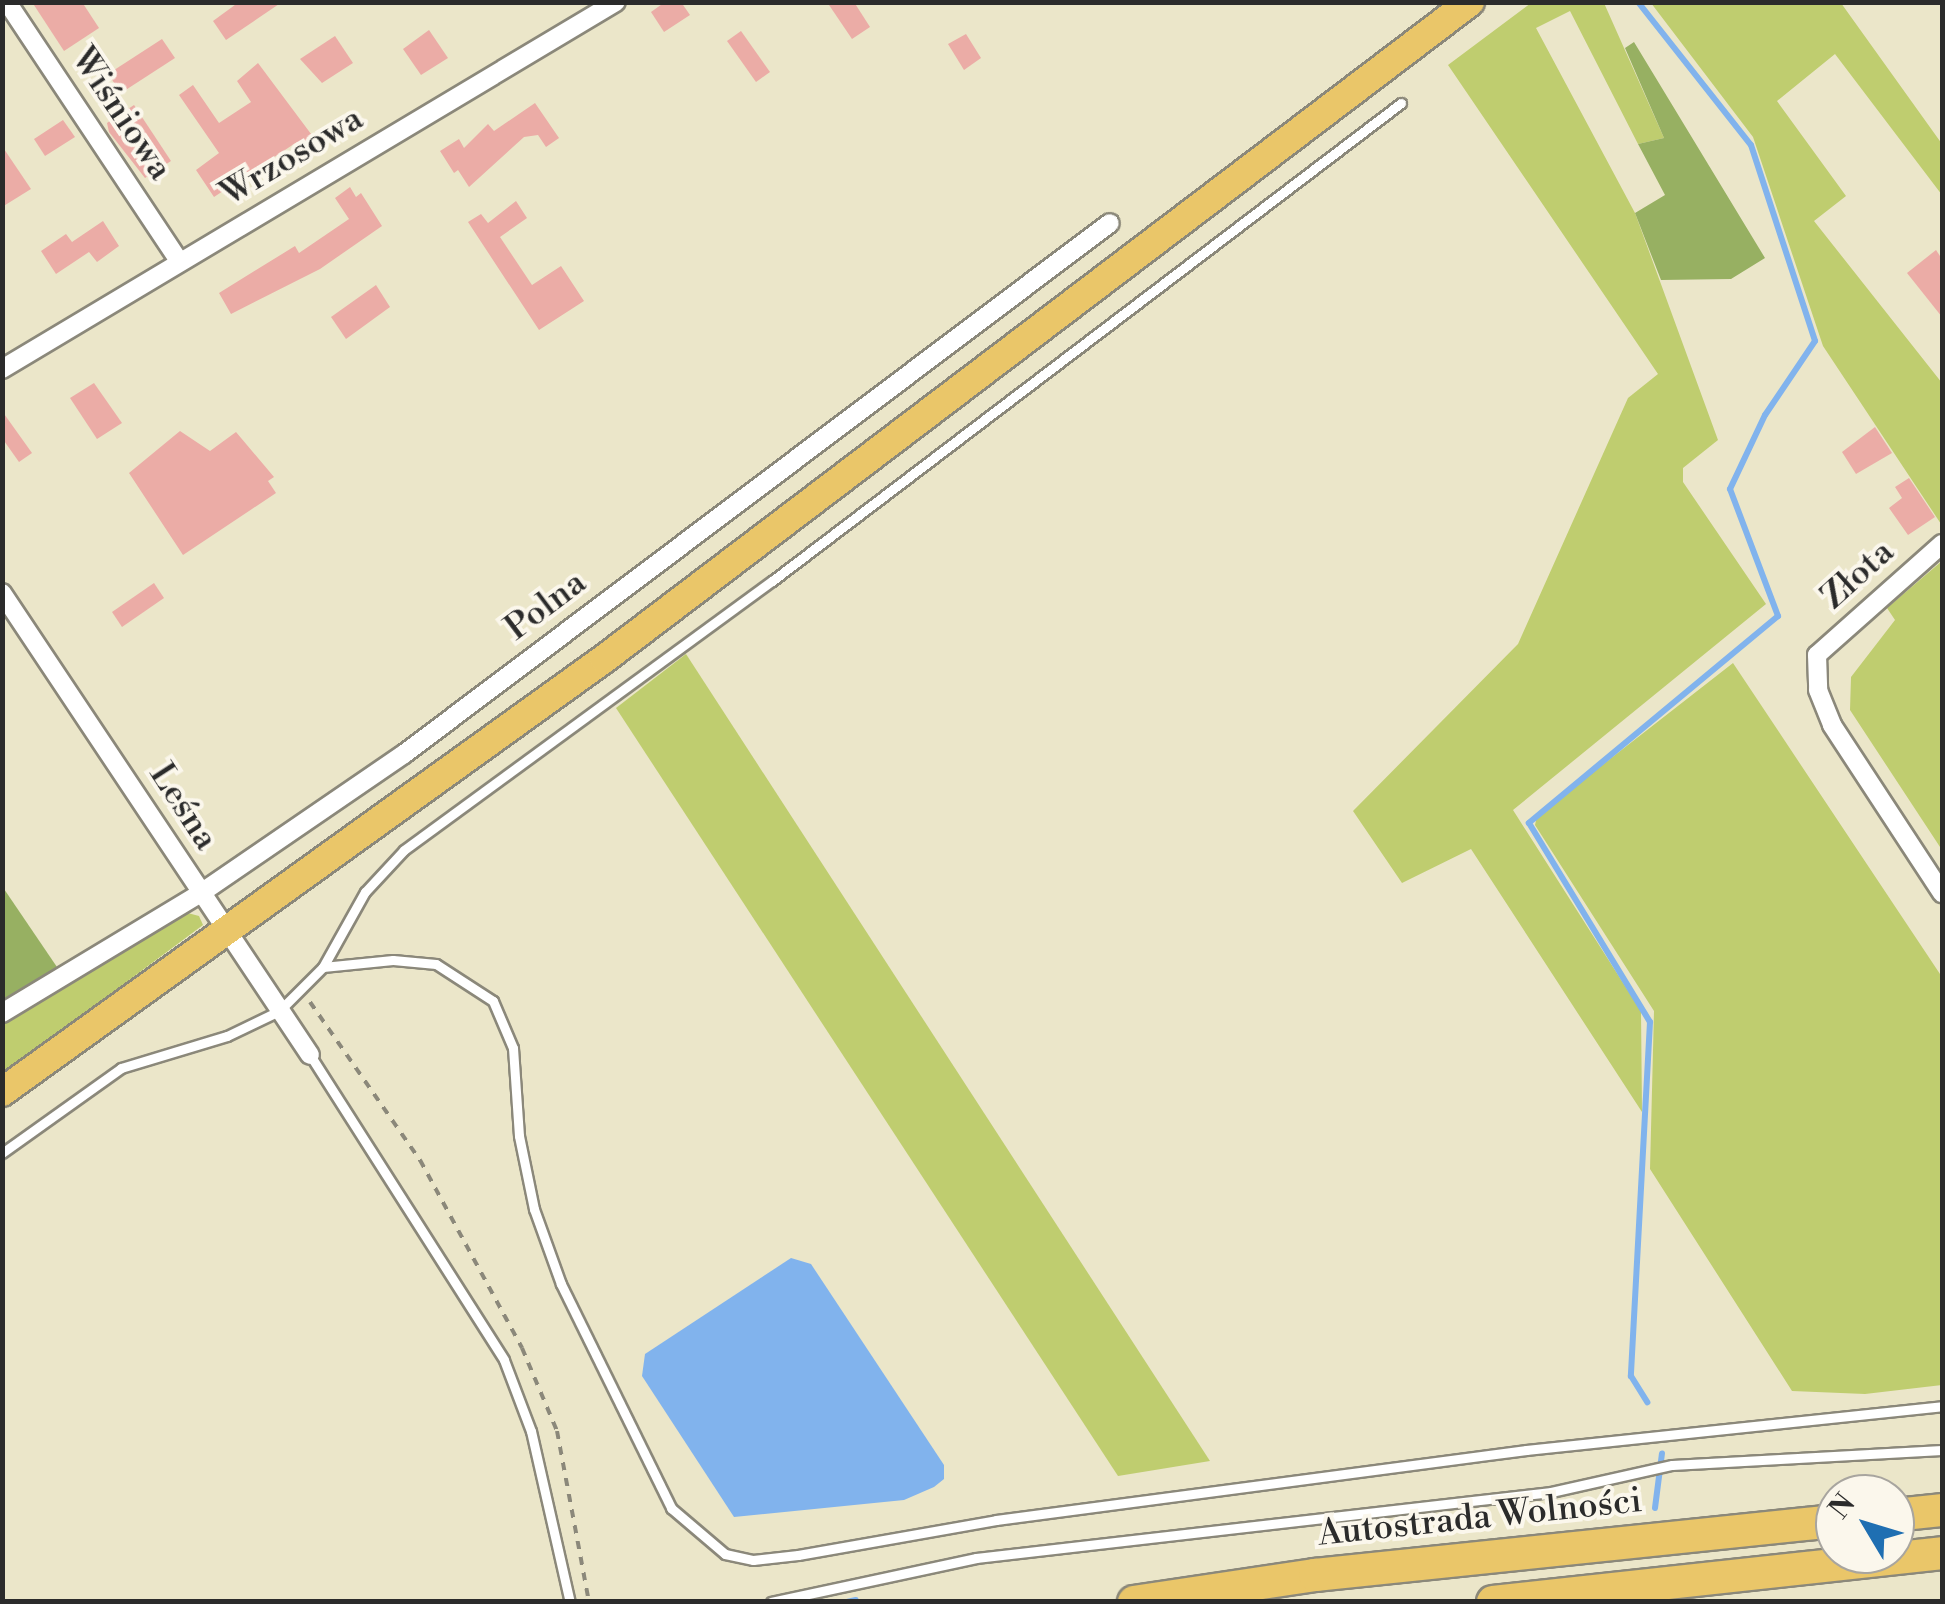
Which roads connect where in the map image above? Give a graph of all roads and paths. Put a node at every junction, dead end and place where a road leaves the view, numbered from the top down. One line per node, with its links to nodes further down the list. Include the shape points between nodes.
1 (8, 2): 6 (street, Wiśniowa)
2 (1470, 2): 12 (main road, via 604,659)
3 (609, 4): 6 (street, Wrzosowa)
4 (1401, 103): 13 (lane, via 788,569 404,850 365,892)
5 (1110, 223): 11 (street, Polna, via 404,754)
6 (180, 262): 7 (street, Wrzosowa)
7 (2, 369)
8 (1942, 544): 10 (street, Złota, via 1817,654 1818,690 1832,725)
9 (2, 593): 11 (street, Leśna)
10 (1942, 892)
11 (201, 893): 12 (street, Leśna); 15 (street, Polna)
12 (223, 933): 14 (street, Leśna); 17 (main road)
13 (323, 967): 14 (lane); 19 (lane, via 393,960 436,964 493,1001 513,1048 519,1136 534,1209 561,1284 671,1508 725,1554 753,1560 798,1555 996,1520 1526,1450)
14 (279, 1011): 16 (street, Leśna); 18 (lane, via 227,1036 121,1068)
15 (2, 1013)
16 (310, 1055): 25 (lane, via 504,1360 531,1431)
17 (2, 1092)
18 (2, 1153)
19 (1942, 1406)
20 (1942, 1450): 26 (lane, via 1672,1465 1514,1496 976,1558)
21 (1942, 1510): 22 (highway)
22 (1915, 1513)
23 (1815, 1523): 27 (highway, Autostrada Wolności, via 1315,1576)
24 (1942, 1553): 28 (highway)
25 (570, 1602)
26 (771, 1602)
27 (1134, 1602)
28 (1493, 1602)

